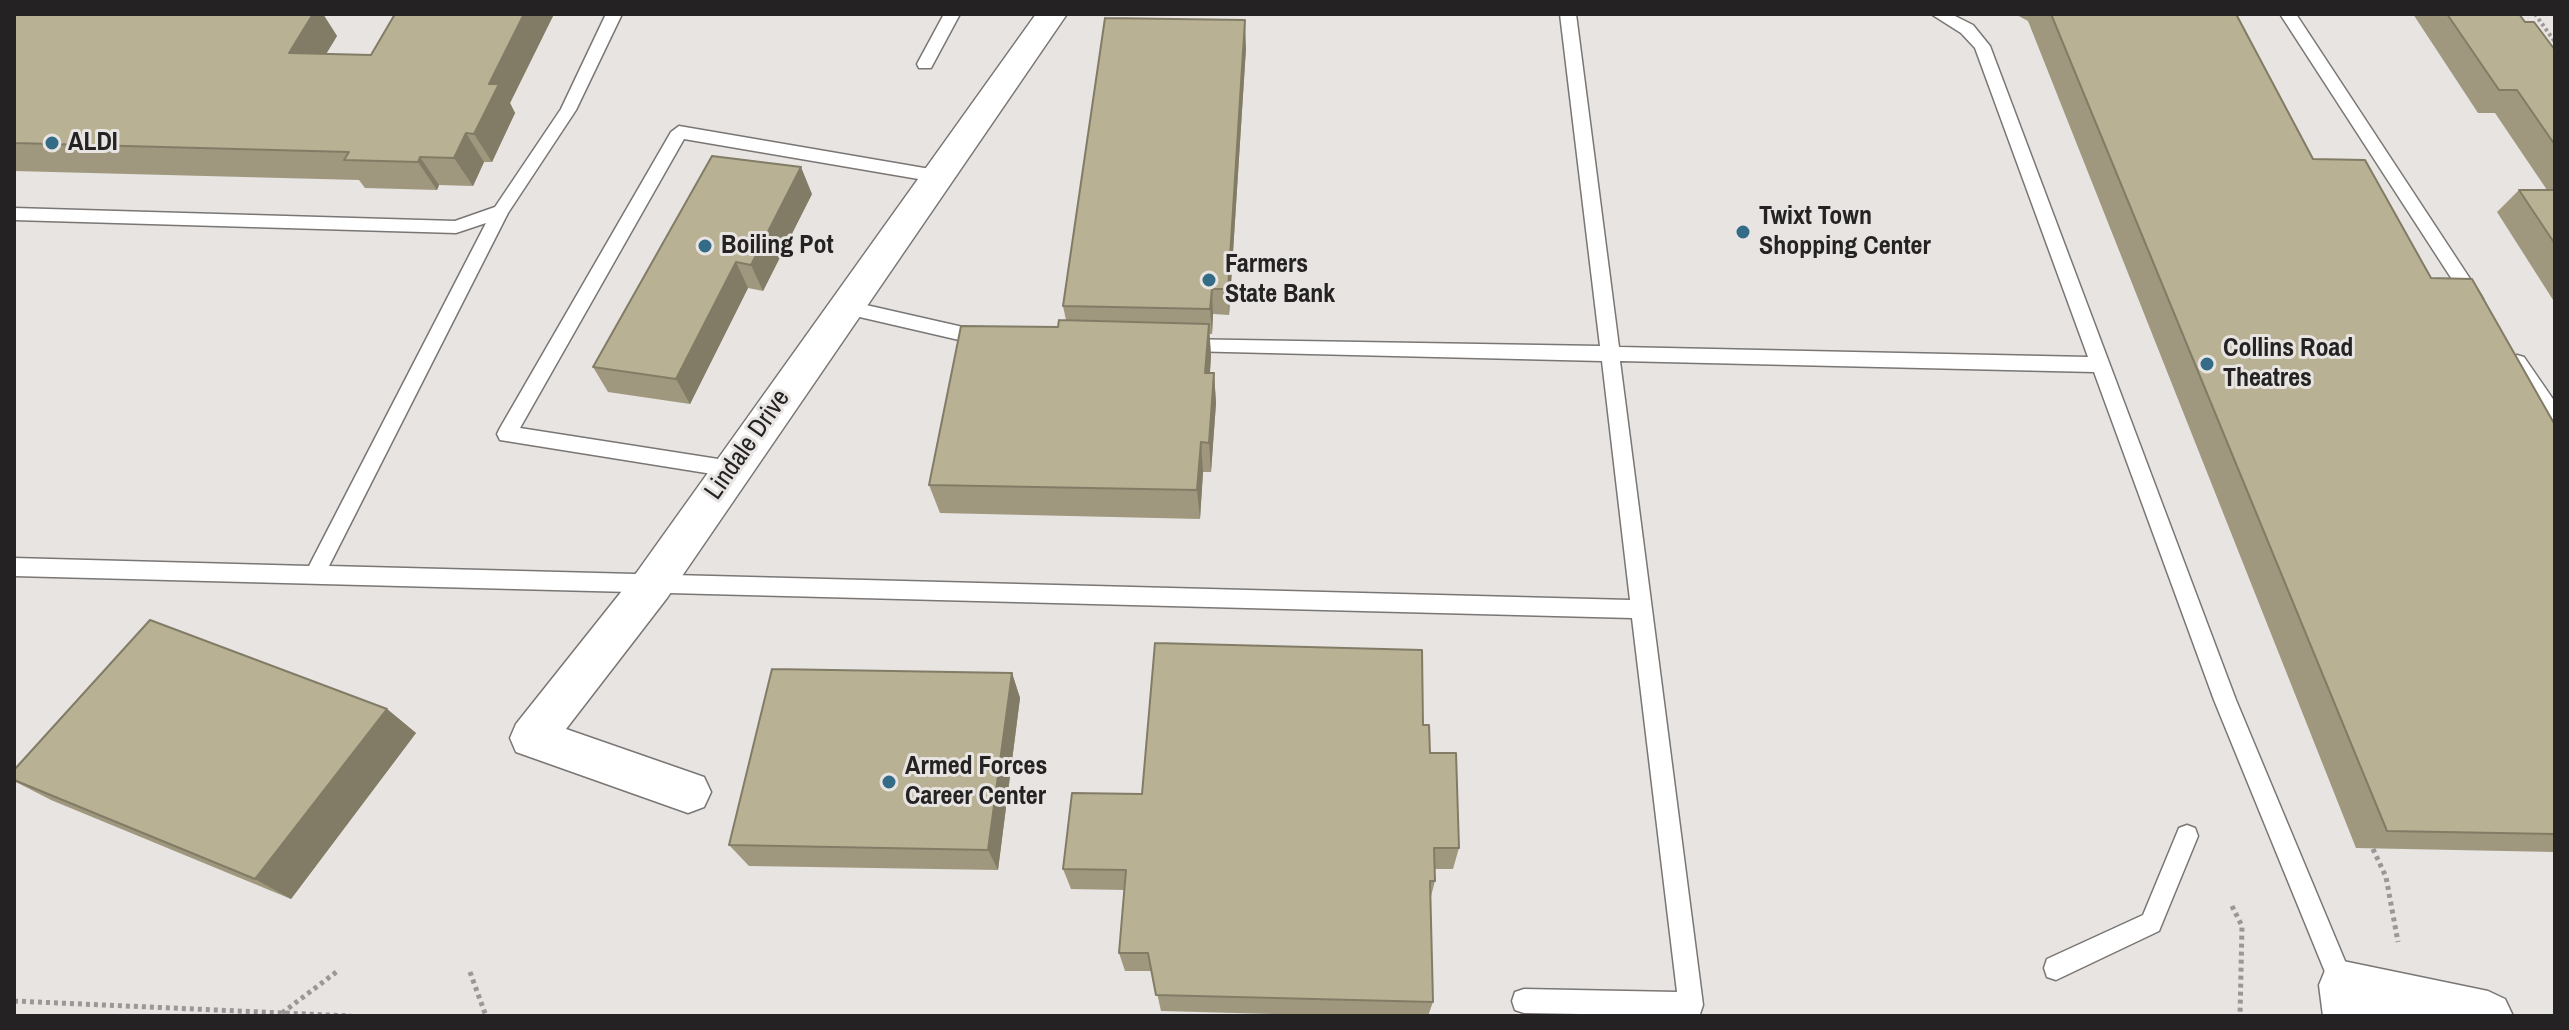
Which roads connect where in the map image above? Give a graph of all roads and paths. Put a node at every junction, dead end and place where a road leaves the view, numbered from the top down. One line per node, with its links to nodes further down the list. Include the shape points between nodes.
1 (614, 14): 11 (lane, via 568,110)
2 (952, 14): 9 (lane)
3 (1052, 14): 10 (street, Lindale Drive)
4 (1568, 14): 18 (lane)
5 (1939, 14): 19 (lane, via 1967,29 1982,46)
6 (2288, 14): 14 (lane)
7 (2535, 14): 8 (path)
8 (2555, 42)
9 (925, 64)
10 (936, 176): 13 (street, Lindale Drive); 21 (lane, via 679,132 507,434)
11 (501, 211): 12 (lane, via 456,227); 23 (lane)
12 (14, 214)
13 (844, 307): 15 (lane, via 978,339); 21 (street, Lindale Drive)
14 (2483, 312)
15 (1008, 339)
16 (1161, 343): 18 (lane)
17 (2510, 352): 20 (lane)
18 (1609, 353): 19 (lane); 25 (lane)
19 (2101, 365): 34 (lane, via 2225,700)
20 (2555, 417)
21 (731, 469): 24 (street, Lindale Drive)
22 (14, 567): 23 (lane)
23 (314, 576): 24 (lane)
24 (652, 585): 25 (lane); 26 (street, Lindale Drive, via 532,738)
25 (1641, 609): 36 (lane, via 1691,1005)
26 (688, 792)
27 (2187, 836): 31 (lane, via 2151,923)
28 (2373, 849): 30 (path, via 2386,877)
29 (2232, 906): 40 (path, via 2242,926)
30 (2398, 942)
31 (2056, 968)
32 (339, 970): 37 (path)
33 (470, 972): 39 (path)
34 (2345, 1000): 41 (street)
35 (14, 1001): 37 (path)
36 (1524, 1001)
37 (281, 1013): 38 (path)
38 (351, 1016)
39 (486, 1016)
40 (2240, 1016)
41 (2488, 1016)

